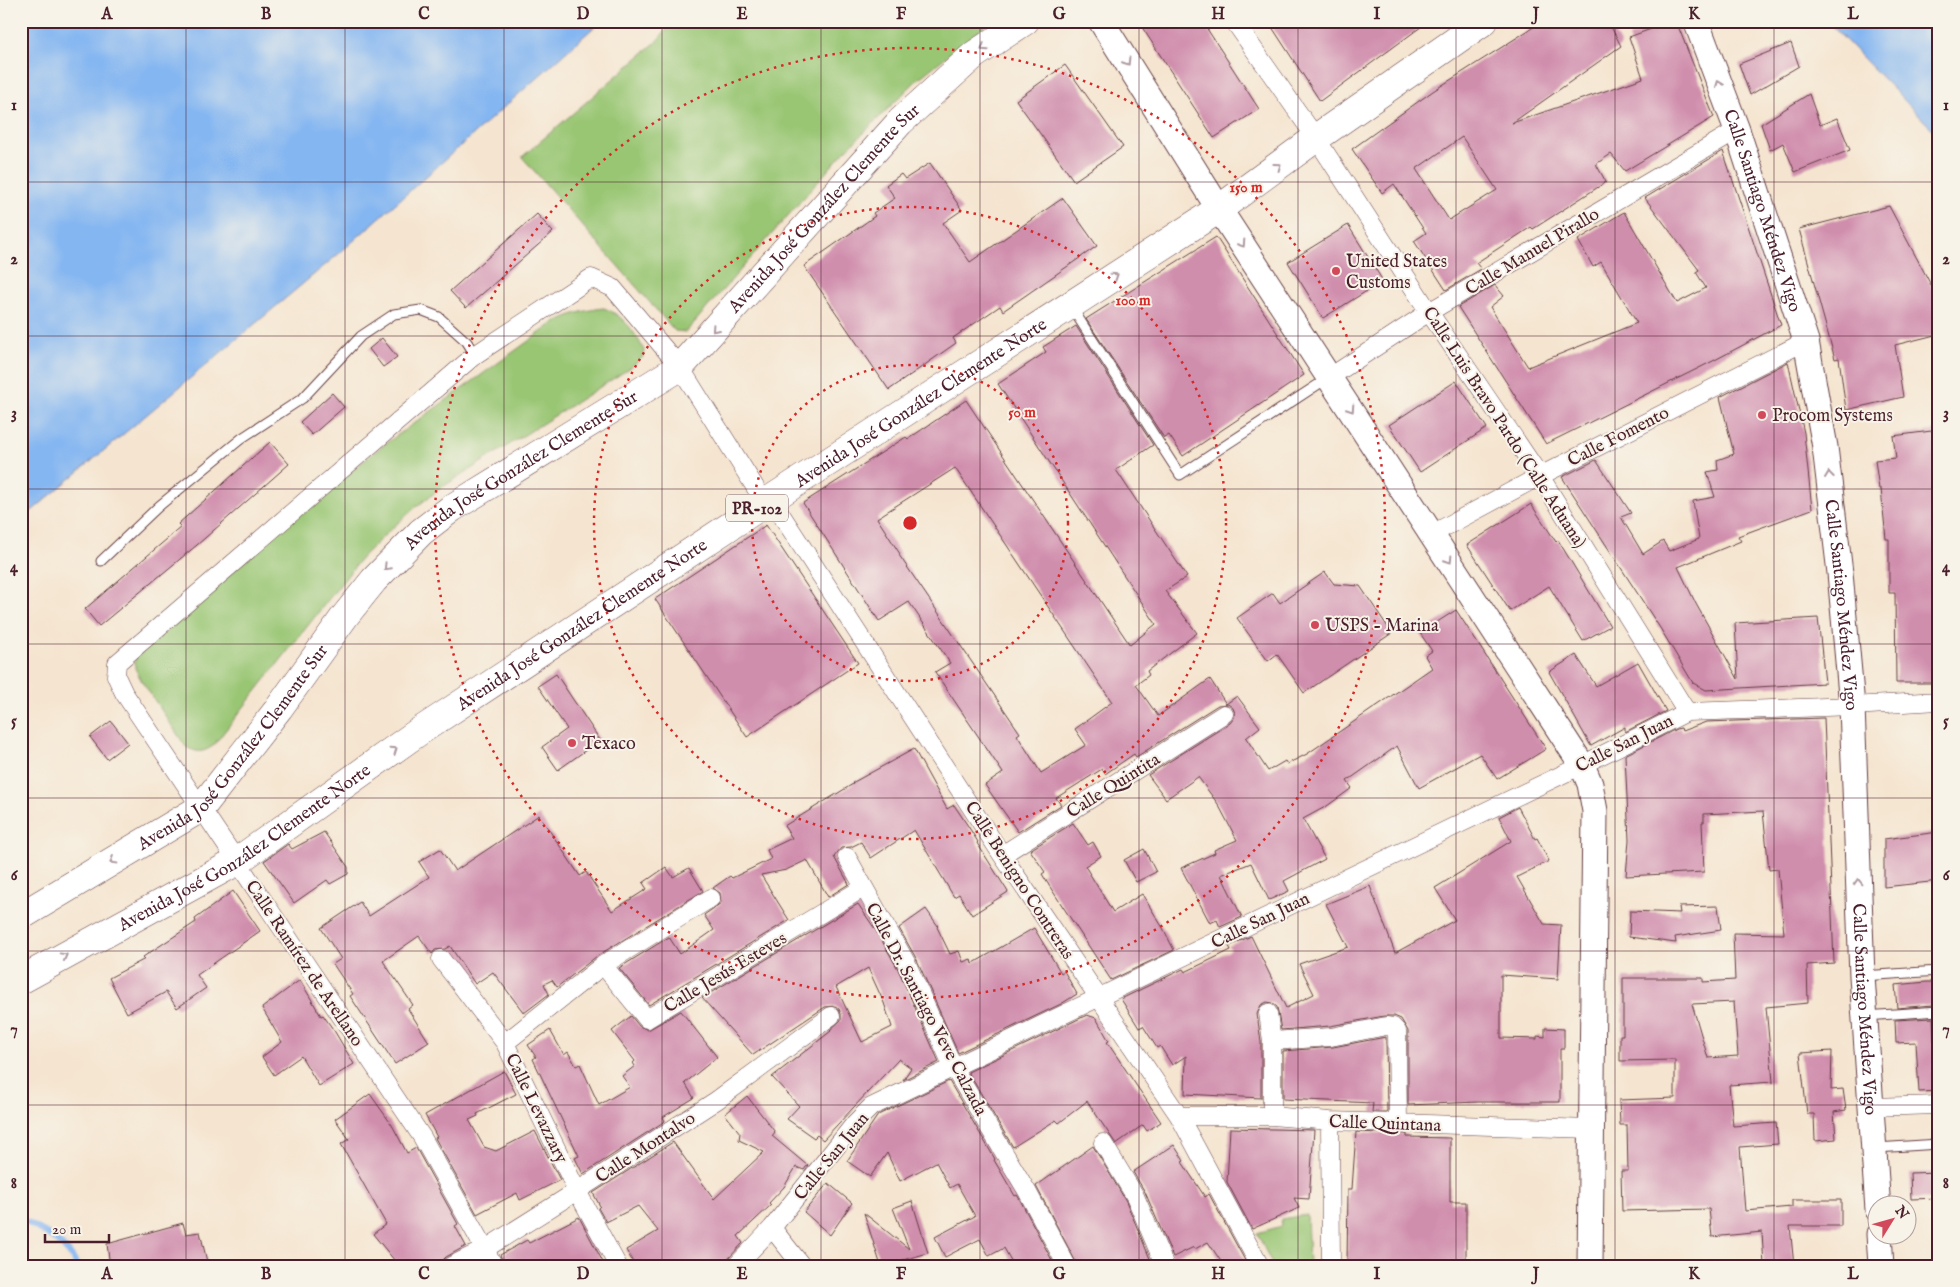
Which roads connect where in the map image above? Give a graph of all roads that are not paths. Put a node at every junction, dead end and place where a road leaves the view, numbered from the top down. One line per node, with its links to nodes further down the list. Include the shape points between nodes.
1 (1025, 21): 13 (main road, Avenida José González Clemente Sur, one-way to 13, via 974,55 900,122)
2 (1101, 21): 8 (street, one-way to 8)
3 (1234, 21): 7 (street, Calle Luis Bravo Pardo (Calle Aduana))
4 (1484, 21): 7 (main road, Avenida José González Clemente Norte / PR-102)
5 (1696, 21): 6 (street, Calle Santiago Méndez Vigo, one-way to 5)
6 (1737, 130): 10 (street, Calle Manuel Pirallo); 11 (street, Calle Santiago Méndez Vigo)
7 (1316, 138): 8 (main road, Avenida José González Clemente Norte / PR-102, one-way to 7); 10 (street, Calle Luis Bravo Pardo (Calle Aduana))
8 (1219, 209): 9 (main road, Avenida José González Clemente Norte / PR-102, one-way to 8); 14 (street, one-way to 14)
9 (1071, 305): 14 (lane, via 1180,474); 16 (main road, Avenida José González Clemente Norte / PR-102)
10 (1429, 312): 14 (street, Calle Manuel Pirallo); 15 (street, Calle Luis Bravo Pardo (Calle Aduana))
11 (1806, 341): 15 (street, Calle Fomento); 20 (street, Calle Santiago Méndez Vigo, one-way to 11, via 1825,447)
12 (475, 355): 13 (street, Calle Benigno Contreras, via 591,278 613,288); 18 (lane, via 467,342 439,318 420,310 394,314 361,336 303,398 242,438 159,506); 24 (street, Calle Ramírez de Arellano, via 117,663 116,676 124,693)
13 (680, 368): 16 (street, Calle Benigno Contreras); 24 (main road, Avenida José González Clemente Sur, one-way to 24, via 452,508 421,532 374,580 345,616)
14 (1330, 377): 17 (street, one-way to 17)
15 (1540, 476): 17 (street, Calle Fomento); 21 (street, Calle Luis Bravo Pardo (Calle Aduana))
16 (768, 501): 25 (street, Calle Benigno Contreras); 27 (main road, Avenida José González Clemente Norte / PR-102, one-way to 16, via 417,733)
17 (1432, 534): 23 (street, one-way to 23)
18 (101, 561)
19 (1939, 701): 20 (street, Calle San Juan)
20 (1852, 706): 21 (street, Calle San Juan); 34 (street, Calle Santiago Méndez Vigo, one-way to 20)
21 (1687, 712): 23 (street, Calle San Juan)
22 (1224, 714): 25 (street, Calle Quintita)
23 (1582, 765): 36 (street, Calle San Juan); 50 (street, via 1590,784 1595,811)
24 (201, 808): 27 (street, Calle Ramírez de Arellano); 30 (main road, Avenida José González Clemente Sur, one-way to 30)
25 (1002, 855): 36 (street, Calle Benigno Contreras)
26 (847, 857): 28 (street, Calle Dr. Santiago Veve Calzada)
27 (236, 862): 35 (main road, Avenida José González Clemente Norte / PR-102, one-way to 27); 58 (street, Calle Ramírez de Arellano, via 422,1137)
28 (863, 888): 32 (street, Calle Jesús Esteves, via 647,1019); 43 (street, Calle Dr. Santiago Veve Calzada, via 907,964)
29 (711, 898): 32 (street)
30 (21, 916)
31 (441, 959): 42 (street, Calle Levazzary)
32 (603, 965): 42 (street)
33 (1939, 971): 34 (lane)
34 (1862, 976): 40 (street, Calle Santiago Méndez Vigo)
35 (21, 980)
36 (1098, 999): 43 (street, Calle San Juan); 46 (street, Calle Benigno Contreras)
37 (1939, 1011): 40 (lane)
38 (1268, 1013): 41 (street)
39 (831, 1016): 54 (street, Calle Montalvo, via 717,1100)
40 (1865, 1016): 45 (street, Calle Santiago Méndez Vigo)
41 (1272, 1041): 47 (street); 49 (street, via 1331,1037 1393,1027 1397,1032)
42 (505, 1043): 54 (street, Calle Levazzary)
43 (953, 1067): 56 (street, Calle San Juan, via 871,1106); 64 (street, Calle Dr. Santiago Veve Calzada, via 1027,1191)
44 (1939, 1105): 45 (street)
45 (1871, 1107): 53 (street, Calle Santiago Méndez Vigo)
46 (1179, 1116): 47 (street, Calle Quintana); 66 (street, Calle Benigno Contreras)
47 (1272, 1116): 48 (street, Calle Quintana)
48 (1330, 1121): 49 (street, Calle Quintana); 67 (street)
49 (1398, 1123): 50 (street, Calle Quintana)
50 (1592, 1129): 68 (street)
51 (1103, 1143): 65 (street, via 1135,1196)
52 (1939, 1144): 53 (lane)
53 (1873, 1149): 55 (street, Calle Santiago Méndez Vigo)
54 (577, 1191): 58 (street, Calle Montalvo); 61 (street, Calle Levazzary)
55 (1877, 1194)
56 (772, 1228): 62 (street, Calle San Juan); 63 (street)
57 (1880, 1244): 69 (street)
58 (485, 1249): 59 (street, Calle Montalvo); 60 (street, Calle Ramírez de Arellano)
59 (452, 1266)
60 (494, 1266)
61 (618, 1266)
62 (736, 1266)
63 (802, 1266)
64 (1067, 1266)
65 (1165, 1266)
66 (1260, 1266)
67 (1331, 1266)
68 (1590, 1266)
69 (1881, 1266)

